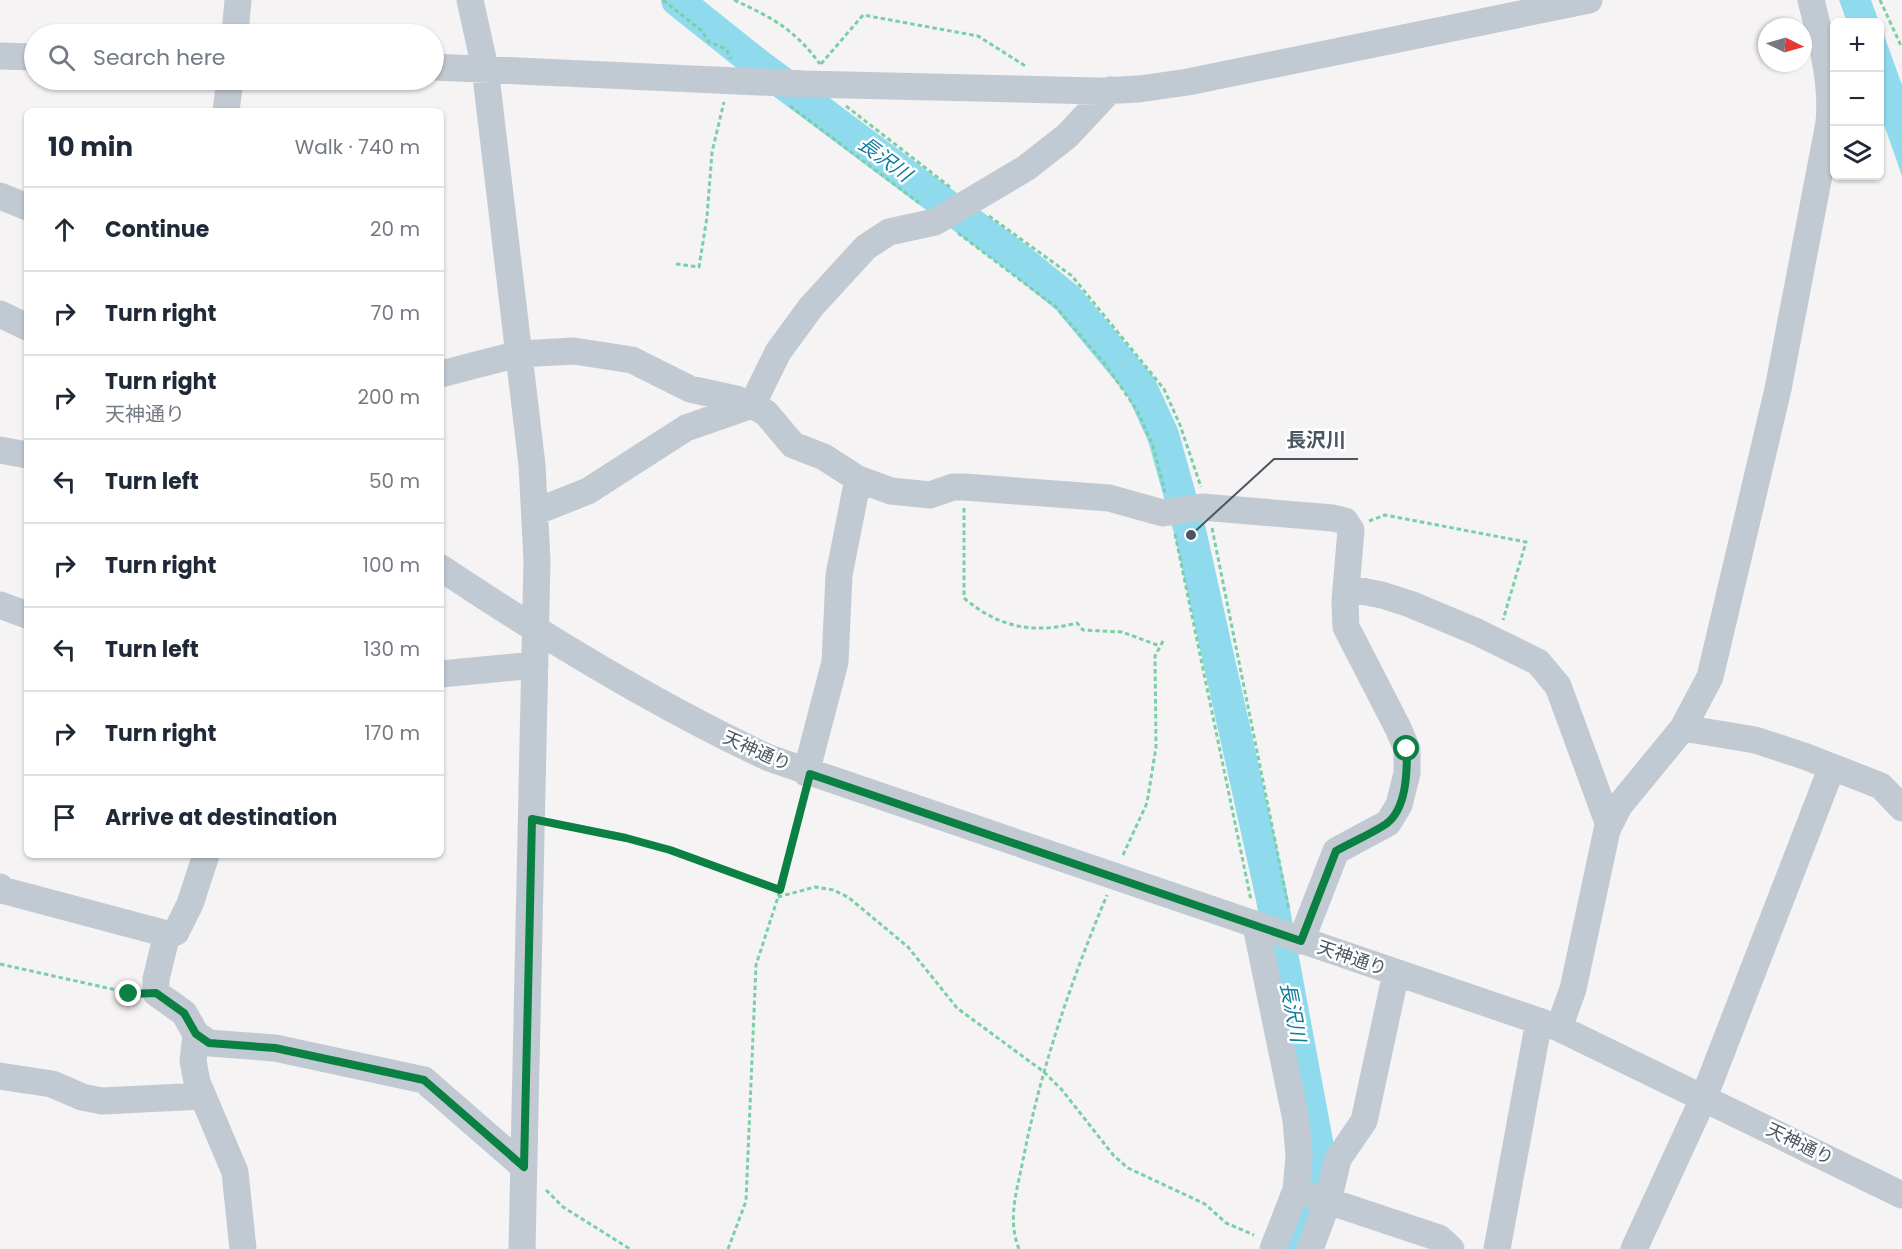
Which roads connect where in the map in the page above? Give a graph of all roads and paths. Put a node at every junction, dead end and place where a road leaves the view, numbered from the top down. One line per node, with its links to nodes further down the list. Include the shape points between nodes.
1 (238, 0): 8 (street)
2 (470, 0): 13 (street)
3 (663, 0): 14 (path, via 702,31 709,42 726,49)
4 (734, 0): 15 (path, via 777,20 806,44)
5 (1588, 0): 18 (street, via 1188,82)
6 (1811, 0): 48 (street, via 1827,67 1829,123 1778,389 1710,677)
7 (1880, 0): 9 (path)
8 (236, 24)
9 (1902, 48)
10 (0, 56): 11 (street)
11 (24, 57)
12 (444, 67): 13 (street)
13 (484, 68): 14 (street); 27 (street)
14 (745, 81): 15 (street); 24 (path, via 712,152 699,267)
15 (810, 84): 17 (street); 17 (path, via 862,15 978,36 1030,69); 21 (path, via 852,112); 23 (path)
16 (229, 90): 19 (street)
17 (1049, 90): 18 (street)
18 (1110, 90): 21 (street, via 1059,142)
19 (226, 108)
20 (0, 196): 22 (street)
21 (968, 204): 23 (street); 34 (path, via 1072,276 1164,389 1180,425)
22 (24, 206)
23 (941, 219): 29 (street, via 889,232 866,248 811,307 785,343); 35 (path, via 1056,307 1105,364 1137,410)
24 (676, 264)
25 (0, 315): 26 (street)
26 (24, 326)
27 (518, 354): 28 (street); 29 (street, via 574,351 632,360 690,389); 36 (street)
28 (444, 373)
29 (752, 405): 32 (street, via 766,413 793,446 824,457); 36 (street, via 686,428 588,491)
30 (0, 450): 31 (street)
31 (24, 454)
32 (858, 479): 33 (street, via 891,491 930,495); 50 (street, via 839,575 835,662)
33 (964, 487): 35 (street, via 1109,498 1163,513); 45 (path, via 964,598 980,612 1018,627 1050,630 1077,623 1083,630 1122,632)
34 (1204, 507): 35 (street); 37 (street, via 1333,518 1345,521); 61 (path)
35 (1171, 511): 59 (path)
36 (535, 512): 42 (street)
37 (1349, 527): 39 (street); 44 (path, via 1385,515 1526,542)
38 (444, 570): 42 (street, 天神通り)
39 (1346, 588): 44 (street, via 1410,604); 61 (street, via 1346,627 1407,749 1407,772 1399,805 1388,823 1336,851)
40 (0, 605): 41 (street)
41 (24, 614)
42 (535, 631): 46 (street); 50 (street, 天神通り, via 698,724)
43 (1163, 641): 45 (path)
44 (1497, 642): 53 (street, via 1538,662 1558,686)
45 (1160, 646): 55 (path, via 1155,656 1156,747 1147,803)
46 (535, 665): 47 (street); 52 (street)
47 (444, 674)
48 (1683, 728): 49 (street, via 1755,740); 53 (street, via 1619,806)
49 (1832, 767): 51 (street, via 1881,786); 70 (street)
50 (808, 773): 55 (street, 天神通り); 57 (path)
51 (1902, 808)
52 (532, 819): 57 (path, via 670,850); 71 (street)
53 (1609, 825): 65 (street, via 1573,988)
54 (205, 858): 60 (street, via 176,932)
55 (1114, 877): 59 (street, 天神通り); 67 (path, via 1059,1018)
56 (0, 887): 60 (street)
57 (780, 890): 58 (path)
58 (778, 897): 67 (path, via 815,887 848,897 908,947 957,1008); 79 (path, via 756,965 746,1201)
59 (1257, 926): 61 (street, 天神通り); 72 (street, via 1296,1120)
60 (167, 934): 64 (street)
61 (1296, 939): 63 (street, 天神通り)
62 (0, 964): 64 (path, via 129,994)
63 (1396, 973): 65 (street, 天神通り); 74 (street, via 1364,1121 1338,1159)
64 (156, 993): 66 (street, via 184,1013)
65 (1549, 1025): 70 (street, 天神通り); 83 (street)
66 (196, 1034): 69 (street, via 193,1061); 71 (street, via 209,1043 275,1048 424,1080)
67 (1044, 1072): 75 (path, via 1128,1168 1205,1204 1226,1223); 80 (path, via 1012,1214)
68 (0, 1076): 69 (street, via 52,1084 102,1101)
69 (203, 1096): 76 (street, via 235,1172)
70 (1704, 1097): 73 (street, 天神通り); 84 (street)
71 (524, 1167): 77 (street); 78 (path, via 563,1207)
72 (1297, 1190): 74 (street); 75 (street)
73 (1902, 1195)
74 (1328, 1201): 81 (street); 82 (street, via 1439,1238)
75 (1274, 1246)
76 (243, 1249)
77 (522, 1249)
78 (630, 1249)
79 (728, 1249)
80 (1019, 1249)
81 (1310, 1249)
82 (1450, 1249)
83 (1497, 1249)
84 (1634, 1249)

